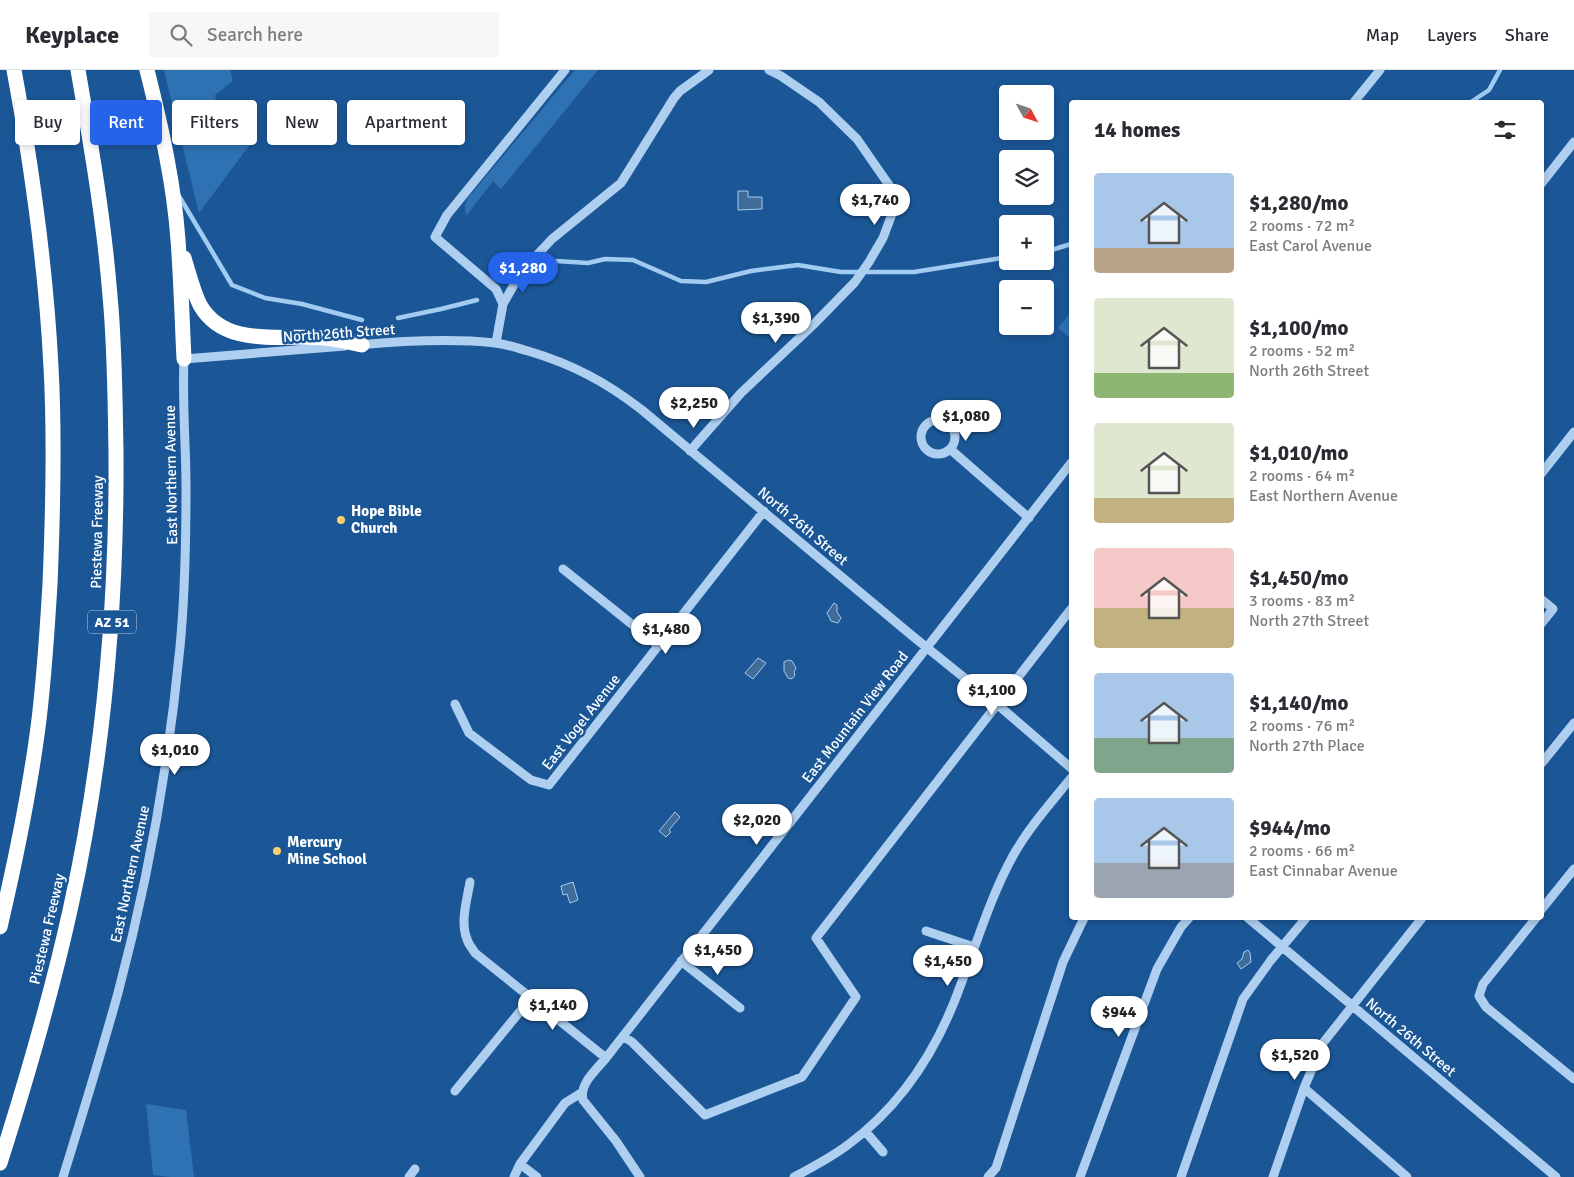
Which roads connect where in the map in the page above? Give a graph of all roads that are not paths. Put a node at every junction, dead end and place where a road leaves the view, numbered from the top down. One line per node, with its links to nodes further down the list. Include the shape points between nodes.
1 (14, 70): 44 (highway, via 29,159 49,339 53,416 52,520 46,647 37,734 24,819)
2 (78, 70): 60 (highway, Piestewa Freeway / AZ 51, via 98,190 110,297 116,431 113,604 100,739 76,880 44,1019)
3 (147, 70): 11 (highway, via 159,118)
4 (565, 70): 12 (street, via 447,216 435,237 494,286)
5 (708, 70): 12 (street, via 674,98 621,183 552,239 522,271)
6 (769, 70): 18 (street, via 819,102 858,139 898,198 883,238 854,282 741,393)
7 (1380, 70): 8 (street)
8 (1356, 100)
9 (1574, 142): 10 (street)
10 (1544, 180)
11 (178, 240): 14 (highway, via 201,306 213,321 232,333 258,338 325,338); 15 (highway)
12 (503, 304): 13 (street)
13 (496, 343): 14 (street, North 26th Street, via 440,341); 18 (street, North 26th Street, via 572,367 618,391)
14 (362, 345): 15 (street, North 26th Street)
15 (184, 359): 63 (street, East Northern Avenue, via 185,560 180,647 168,743 155,826 118,991)
16 (1574, 432): 20 (street)
17 (950, 449): 22 (street)
18 (690, 451): 21 (street, North 26th Street)
19 (1069, 466): 22 (street, East Mountain View Road)
20 (1544, 470)
21 (764, 511): 27 (street, East Vogel Avenue); 28 (street, North 26th Street)
22 (1029, 518): 28 (street, East Mountain View Road)
23 (563, 569): 27 (street)
24 (1544, 602): 26 (street, via 1553,609)
25 (1069, 612): 30 (street)
26 (1544, 620)
27 (658, 646): 29 (street, East Vogel Avenue, via 549,785 531,780 469,733)
28 (927, 648): 30 (street, North 26th Street); 48 (street, East Mountain View Road)
29 (455, 704)
30 (998, 705): 33 (street, North 26th Street); 52 (street, via 816,938 856,997 802,1076 705,1115)
31 (1574, 723): 32 (street)
32 (1544, 760)
33 (1069, 766)
34 (1069, 780): 46 (street, via 1014,854)
35 (1574, 868): 37 (street)
36 (470, 882): 49 (street, via 464,927 467,940 475,953)
37 (1544, 906)
38 (1083, 920): 69 (street, via 1063,962 996,1168)
39 (1187, 920): 70 (street, via 1157,969)
40 (1250, 920): 47 (street, North 26th Street)
41 (1304, 920): 47 (street)
42 (1420, 920): 50 (street)
43 (1534, 920): 54 (street, via 1483,984 1478,996 1486,1007)
44 (0, 927)
45 (926, 931): 46 (street)
46 (974, 946): 58 (street, via 946,1022 925,1061 896,1099)
47 (1282, 946): 50 (street, North 26th Street); 71 (street, via 1243,1000)
48 (681, 961): 51 (street); 52 (street, East Mountain View Road)
49 (531, 998): 53 (street); 56 (street)
50 (1352, 1005): 55 (street, via 1322,1043); 74 (street, North 26th Street)
51 (740, 1008)
52 (623, 1036): 53 (street, East Mountain View Road)
53 (606, 1058): 57 (street, East Mountain View Road)
54 (1574, 1079)
55 (1304, 1088): 72 (street); 73 (street)
56 (455, 1091)
57 (581, 1093): 61 (street, East Mountain View Road, via 565,1103); 67 (street, via 587,1106)
58 (865, 1130): 59 (street); 68 (street)
59 (884, 1152)
60 (0, 1163)
61 (520, 1164): 65 (street, East Mountain View Road); 66 (street)
62 (415, 1169): 64 (street)
63 (63, 1177)
64 (409, 1177)
65 (514, 1177)
66 (537, 1177)
67 (640, 1177)
68 (794, 1177)
69 (988, 1177)
70 (1080, 1177)
71 (1181, 1177)
72 (1273, 1177)
73 (1407, 1177)
74 (1556, 1177)

